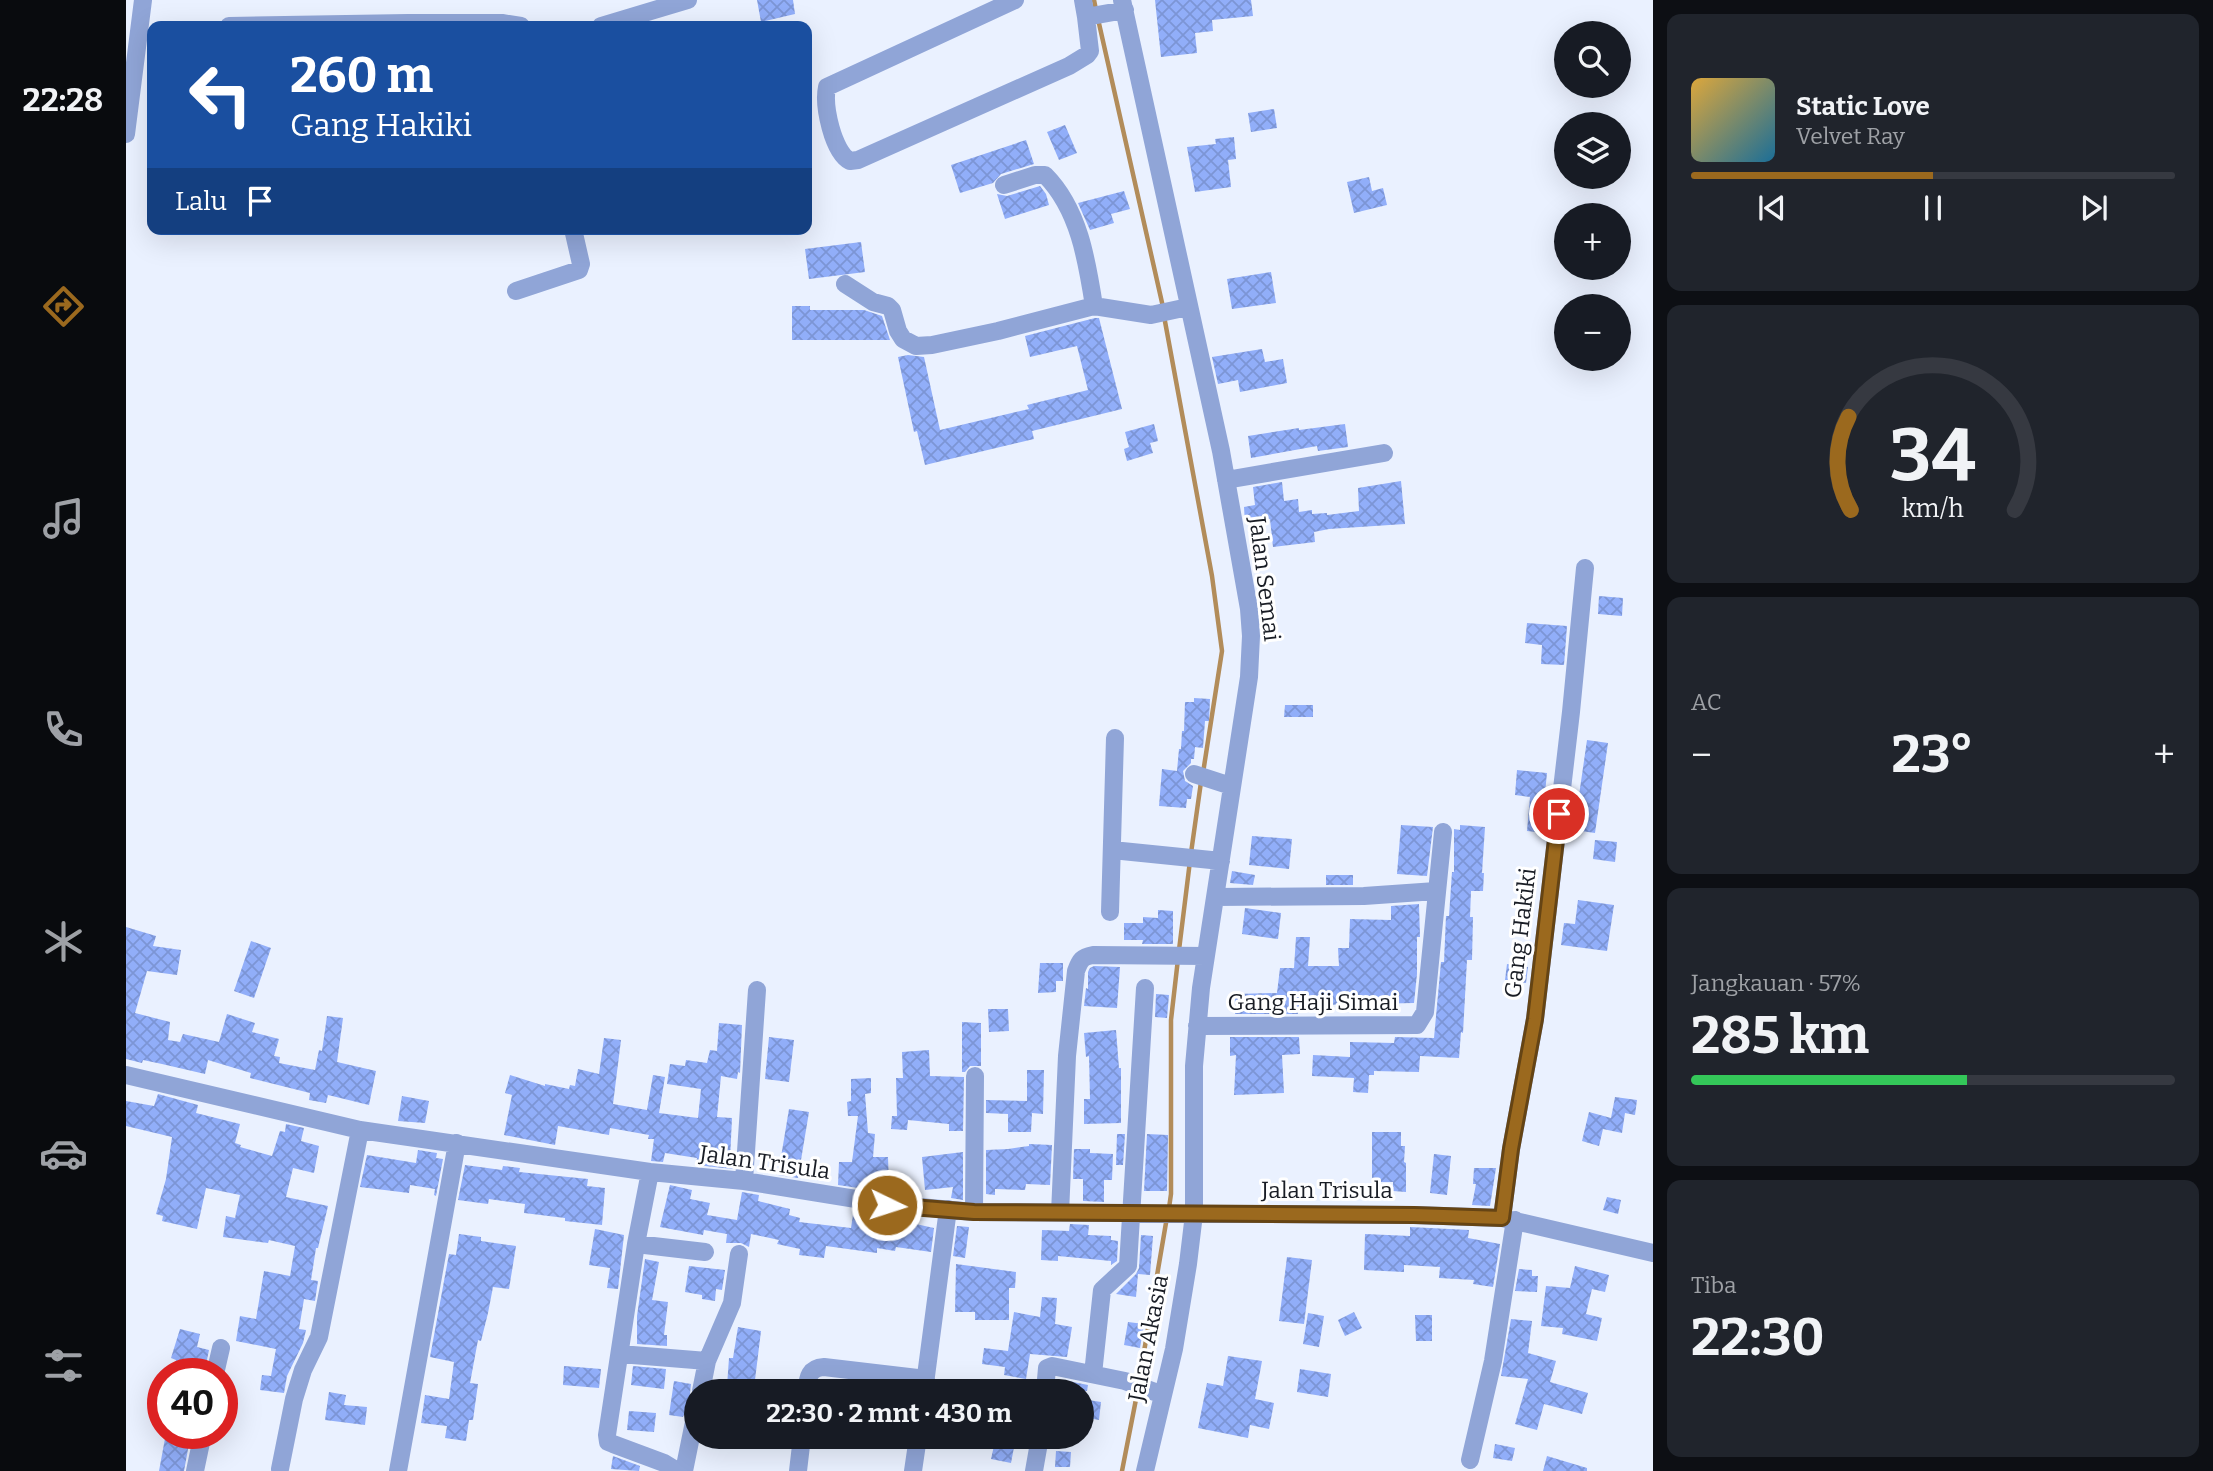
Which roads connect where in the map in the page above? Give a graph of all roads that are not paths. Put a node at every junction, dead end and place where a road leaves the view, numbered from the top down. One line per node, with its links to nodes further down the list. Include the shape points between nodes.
1 (143, 0): 8 (street)
2 (688, 0): 6 (street)
3 (1015, 0): 5 (street, via 827,87 825,103 840,153 850,162 858,160 1079,61 1090,51)
4 (1121, 8): 5 (street); 15 (street, Jalan Semai)
5 (1088, 11)
6 (633, 14): 7 (street)
7 (614, 21)
8 (145, 29): 9 (street)
9 (126, 134)
10 (1004, 185): 14 (street, via 1045,175 1057,187 1068,205 1085,257)
11 (574, 235): 13 (street, via 579,270)
12 (845, 284): 14 (street, via 888,306 903,339 916,346)
13 (516, 291)
14 (1094, 306): 15 (street, via 1151,315)
15 (1186, 308): 17 (street, Jalan Semai)
16 (1384, 453): 17 (street)
17 (1226, 480): 22 (street, Jalan Semai, via 1251,636 1249,677 1214,781)
18 (1586, 568): 41 (street, Gang Hakiki, via 1535,1019 1511,1149)
19 (1115, 738): 21 (street)
20 (1443, 832): 23 (street, Gang Haji Simai)
21 (1112, 850): 22 (street); 25 (street)
22 (1220, 861): 24 (street, Jalan Semai)
23 (1436, 891): 24 (street); 29 (street, Gang Haji Simai, via 1425,1012 1417,1026)
24 (1216, 897): 26 (street, Jalan Semai)
25 (1110, 912)
26 (1200, 956): 29 (street, Jalan Semai); 38 (street, via 1093,956 1079,961 1067,1056)
27 (1145, 988): 39 (street)
28 (757, 990): 35 (street)
29 (1197, 1026): 40 (street, Jalan Semai)
30 (126, 1075): 32 (street, Jalan Trisula)
31 (975, 1076): 37 (street)
32 (360, 1130): 33 (street, Jalan Trisula); 63 (street, via 319,1337 294,1399)
33 (457, 1143): 34 (street, Jalan Trisula); 65 (street)
34 (650, 1172): 35 (street, Jalan Trisula); 42 (street)
35 (744, 1181): 36 (street, Jalan Trisula, via 887,1205)
36 (948, 1209): 37 (street, Jalan Trisula); 54 (street)
37 (974, 1212): 38 (street, Jalan Trisula)
38 (1060, 1213): 39 (street, Jalan Trisula)
39 (1132, 1213): 40 (street, Jalan Trisula); 50 (street, via 1128,1266 1102,1290)
40 (1190, 1214): 41 (street, Jalan Trisula); 56 (street, Jalan Akasia, via 1175,1341)
41 (1509, 1219): 45 (street, Jalan Trisula); 62 (street, Gang Hakiki, via 1493,1361)
42 (636, 1244): 43 (street); 47 (street)
43 (705, 1252)
44 (739, 1254): 49 (street, via 732,1303)
45 (1653, 1254)
46 (221, 1348): 48 (street)
47 (620, 1354): 49 (street); 66 (street, via 608,1442)
48 (219, 1358)
49 (707, 1361): 51 (street)
50 (1093, 1374): 55 (street, via 1052,1366 1047,1367); 56 (street)
51 (703, 1379)
52 (809, 1379): 53 (street, via 810,1372 824,1367)
53 (891, 1379)
54 (926, 1379)
55 (1046, 1379)
56 (1161, 1395): 71 (street, Jalan Akasia)
57 (200, 1449): 64 (street)
58 (688, 1449): 67 (street)
59 (801, 1449): 68 (street)
60 (916, 1449): 69 (street)
61 (1038, 1449): 70 (street)
62 (1470, 1460)
63 (280, 1469)
64 (195, 1471)
65 (398, 1471)
66 (677, 1471)
67 (684, 1471)
68 (798, 1471)
69 (913, 1471)
70 (1034, 1471)
71 (1145, 1471)

